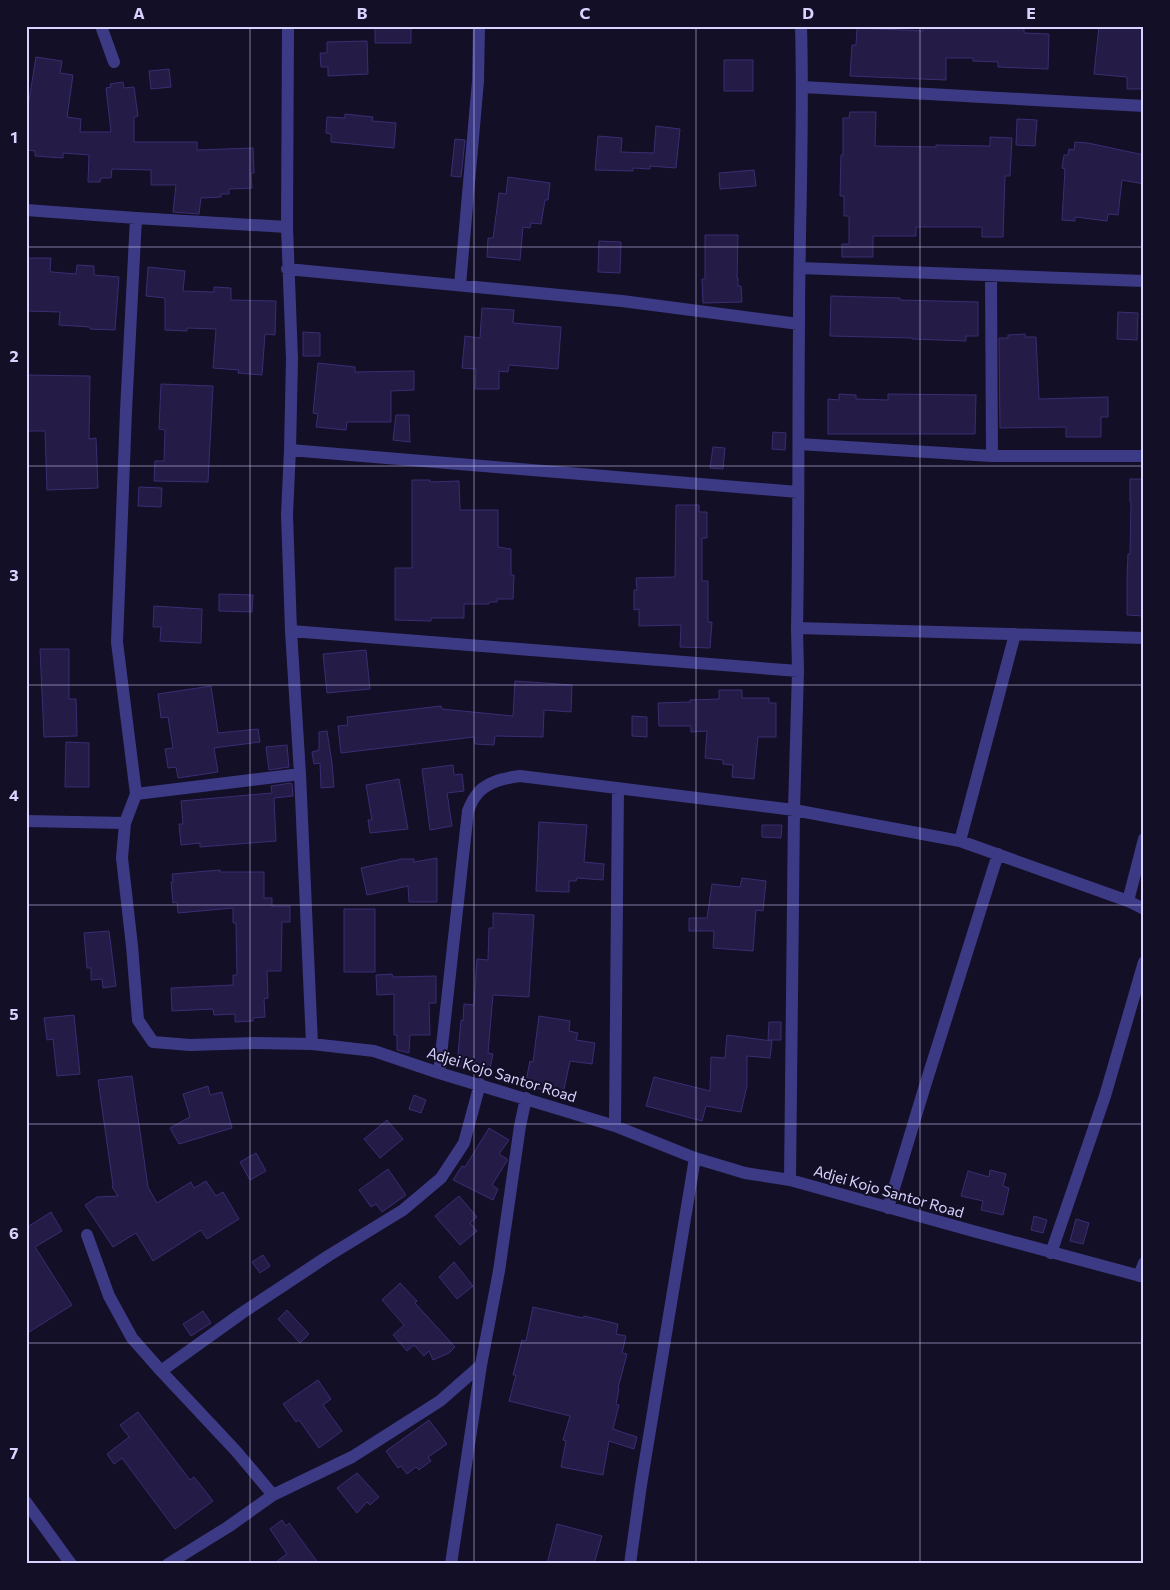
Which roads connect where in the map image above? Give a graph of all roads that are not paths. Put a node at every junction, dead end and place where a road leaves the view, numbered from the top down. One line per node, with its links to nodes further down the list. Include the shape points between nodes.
1 (101, 26): 5 (street)
2 (288, 26): 10 (street)
3 (479, 26): 15 (street, via 478,81)
4 (801, 26): 6 (street)
5 (114, 62)
6 (803, 87): 7 (street); 11 (street)
7 (1144, 106)
8 (26, 210): 9 (street)
9 (136, 218): 10 (street); 29 (street, via 117,642)
10 (287, 227): 12 (street)
11 (800, 268): 13 (street); 16 (street)
12 (287, 269): 15 (street); 18 (street, via 292,359)
13 (991, 276): 14 (street); 19 (street)
14 (1144, 281)
15 (460, 285): 16 (street, via 622,301)
16 (799, 324): 17 (street)
17 (799, 444): 19 (street); 21 (street)
18 (290, 450): 21 (street); 23 (street, via 287,514)
19 (992, 456): 20 (street)
20 (1144, 456)
21 (798, 492): 22 (street)
22 (797, 628): 24 (street); 26 (street)
23 (292, 631): 26 (street); 27 (street)
24 (1015, 634): 25 (street); 34 (street)
25 (1144, 638)
26 (798, 672): 30 (street)
27 (300, 774): 29 (street); 39 (street)
28 (618, 788): 30 (street); 40 (street, via 520,776 489,784 476,795 468,811); 43 (street)
29 (136, 794): 32 (street)
30 (794, 810): 34 (street); 45 (street)
31 (26, 822): 32 (street)
32 (125, 823): 39 (street, Adjei Kojo Santor Road, via 122,858 138,1020 153,1042 190,1045)
33 (1144, 839): 36 (street)
34 (960, 841): 35 (street)
35 (998, 854): 36 (street); 46 (street)
36 (1128, 901): 37 (street)
37 (1144, 909)
38 (1144, 962): 48 (street, via 1105,1096)
39 (312, 1044): 40 (street, Adjei Kojo Santor Road, via 374,1051)
40 (439, 1073): 41 (street, Adjei Kojo Santor Road)
41 (480, 1084): 42 (street, Adjei Kojo Santor Road); 52 (street, via 464,1143 441,1178 403,1210 242,1313)
42 (526, 1098): 43 (street, Adjei Kojo Santor Road); 51 (street)
43 (615, 1126): 44 (street, Adjei Kojo Santor Road)
44 (695, 1158): 45 (street, Adjei Kojo Santor Road, via 745,1173); 58 (street, via 640,1485)
45 (790, 1180): 46 (street, Adjei Kojo Santor Road)
46 (888, 1208): 48 (street, Adjei Kojo Santor Road)
47 (88, 1235): 52 (street, via 109,1296 132,1338)
48 (1052, 1252): 50 (street, Adjei Kojo Santor Road)
49 (1144, 1263): 50 (street)
50 (1142, 1277)
51 (481, 1365): 53 (street, via 440,1401 352,1457); 57 (street)
52 (161, 1371): 53 (street)
53 (273, 1495): 56 (street)
54 (26, 1502): 55 (street)
55 (71, 1564)
56 (168, 1564)
57 (451, 1564)
58 (630, 1564)

